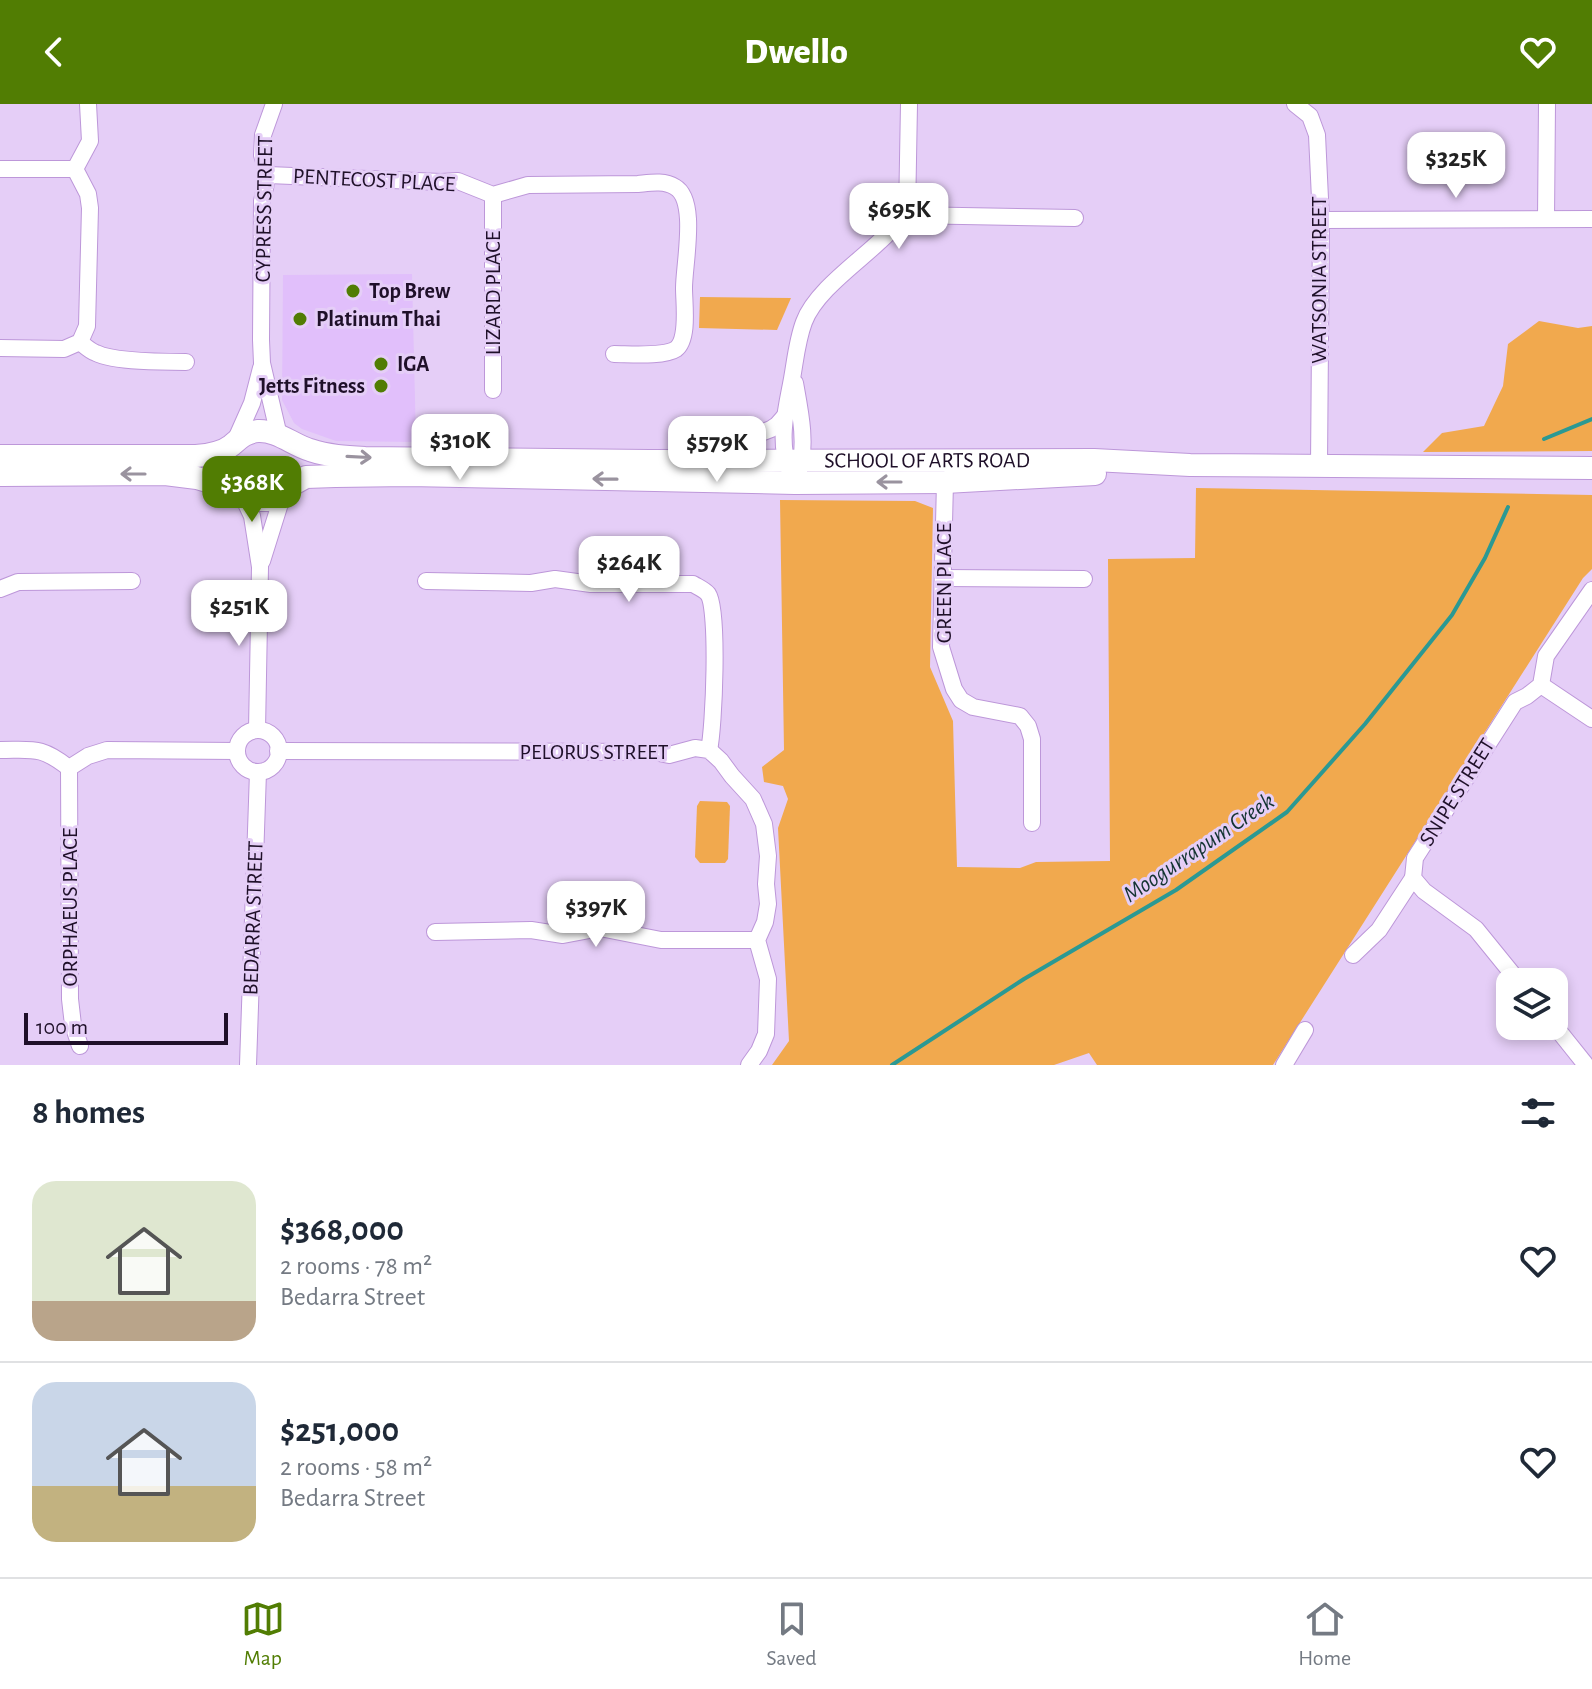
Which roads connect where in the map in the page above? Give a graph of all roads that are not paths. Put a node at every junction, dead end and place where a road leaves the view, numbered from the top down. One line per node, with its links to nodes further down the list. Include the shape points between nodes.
1 (88, 104): 7 (street, via 90,141)
2 (274, 104): 8 (street, CYPRESS STREET, via 263,135)
3 (909, 104): 10 (street)
4 (1295, 104): 14 (street, WATSONIA STREET, via 1310,116 1317,135)
5 (1547, 104): 12 (street)
6 (0, 169): 7 (street)
7 (75, 169): 15 (street, via 90,208 87,326)
8 (268, 175): 9 (street, PENTECOST PLACE, via 458,181); 19 (street, CYPRESS STREET, via 262,201)
9 (493, 195): 17 (street, via 528,185 655,182 674,186 685,197 689,214 684,336 677,348 663,353); 21 (street, LIZARD PLACE)
10 (907, 215): 11 (street); 20 (street, via 810,308)
11 (1075, 218)
12 (1546, 219): 13 (street); 14 (street)
13 (1592, 219)
14 (1321, 220): 29 (street, WATSONIA STREET)
15 (80, 342): 16 (street, via 64,349); 18 (street, via 105,356)
16 (0, 348)
17 (614, 354)
18 (186, 362)
19 (262, 363): 23 (street, CYPRESS STREET); 24 (street, CYPRESS STREET)
20 (793, 373): 22 (street); 26 (street, via 801,418)
21 (493, 390)
22 (784, 417): 26 (street); 27 (street, via 771,429 725,447)
23 (281, 437): 24 (street, via 255,431); 27 (street, SCHOOL OF ARTS ROAD, one-way to 27, via 328,455 365,458); 34 (street, via 292,460)
24 (235, 441): 25 (street, via 196,456); 35 (street, via 230,463)
25 (0, 456)
26 (794, 460): 27 (street, SCHOOL OF ARTS ROAD); 28 (street, SCHOOL OF ARTS ROAD); 33 (street)
27 (649, 461)
28 (1190, 465): 29 (street, SCHOOL OF ARTS ROAD); 32 (street, SCHOOL OF ARTS ROAD)
29 (1319, 465): 30 (street, SCHOOL OF ARTS ROAD)
30 (1592, 468)
31 (0, 475): 35 (street, one-way to 31, via 165,474)
32 (945, 482): 33 (street, SCHOOL OF ARTS ROAD, one-way to 33); 37 (street, GREEN PLACE)
33 (795, 483): 34 (street, SCHOOL OF ARTS ROAD, one-way to 34, via 335,476 306,477)
34 (285, 490): 35 (street, via 268,500); 36 (street)
35 (239, 492): 36 (street, via 252,516)
36 (260, 567): 45 (street)
37 (943, 578): 38 (street); 52 (street, GREEN PLACE, via 941,647 954,689 973,707 1020,716 1028,726)
38 (1084, 579)
39 (132, 581): 41 (street, via 18,582)
40 (426, 581): 47 (street, via 693,584 707,592 713,605 714,651)
41 (0, 589)
42 (1592, 590): 43 (street, via 1546,656)
43 (1541, 685): 44 (street); 53 (street, SNIPE STREET, via 1515,702 1415,858)
44 (1592, 719)
45 (257, 730): 48 (street, via 241,739); 49 (street, via 270,734)
46 (0, 750): 50 (street, via 37,750)
47 (709, 750): 49 (street, PELORUS STREET, via 669,755); 55 (street, via 753,799 764,824 768,904)
48 (237, 751): 50 (street, via 107,750); 51 (street, via 245,768)
49 (278, 751): 51 (street, via 270,768)
50 (69, 768): 60 (street, ORPHAEUS PLACE, via 70,999)
51 (258, 772): 61 (street, BEDARRA STREET)
52 (1032, 823)
53 (1413, 878): 56 (street, SNIPE STREET, via 1379,930); 57 (street, via 1476,929)
54 (435, 932): 55 (street, via 531,930 563,935 600,928 661,940)
55 (757, 940): 62 (street, via 768,979 766,1034)
56 (1353, 955)
57 (1508, 968)
58 (1305, 1030): 63 (street)
59 (1566, 1040): 64 (street)
60 (80, 1046)
61 (248, 1065)
62 (749, 1065)
63 (1284, 1065)
64 (1586, 1065)

